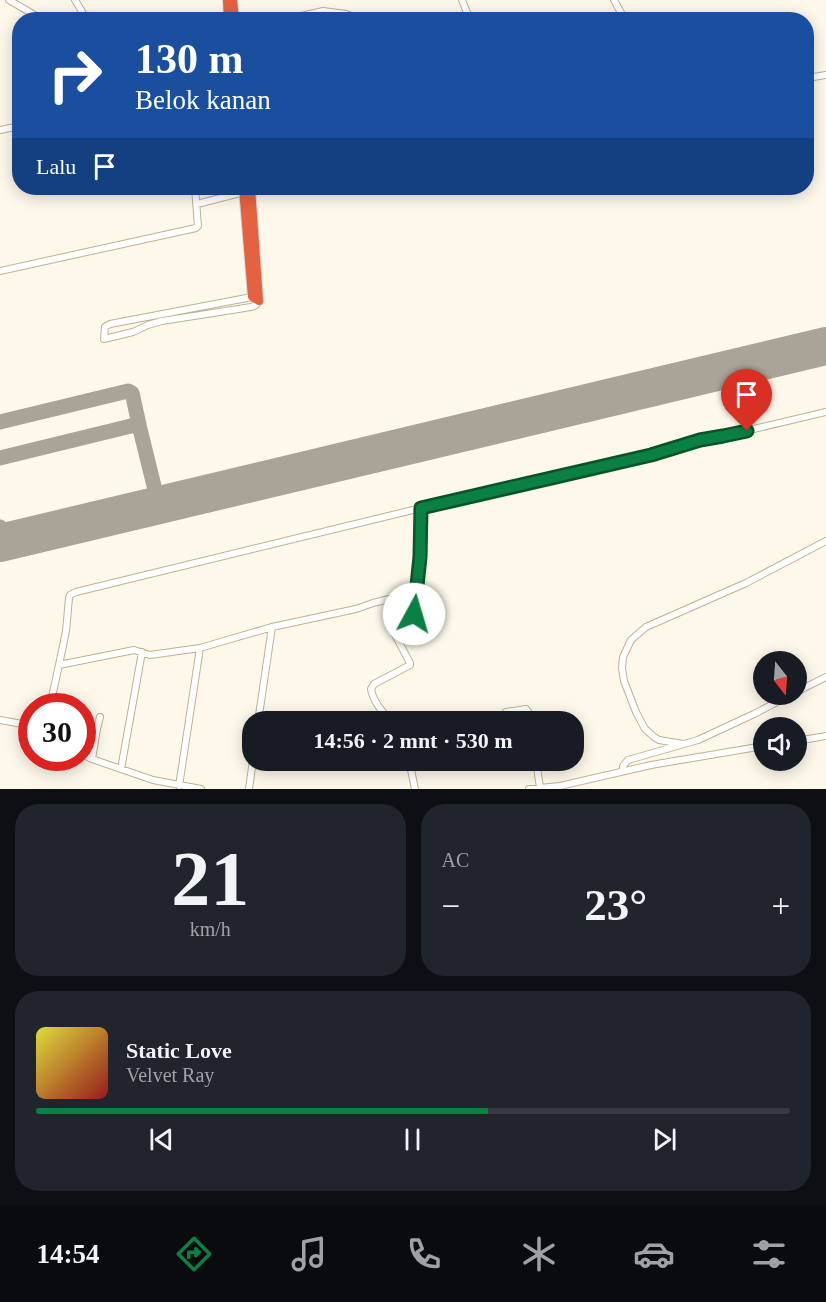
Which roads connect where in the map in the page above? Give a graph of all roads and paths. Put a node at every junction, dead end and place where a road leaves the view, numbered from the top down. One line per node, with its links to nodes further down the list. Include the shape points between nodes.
1 (9, 0): 2 (street)
2 (29, 12)
3 (196, 195): 6 (street)
4 (226, 195): 6 (street)
5 (247, 195): 8 (highway)
6 (197, 204): 7 (street, via 196,228)
7 (0, 271)
8 (256, 299): 8 (street, via 251,308 162,321 104,339 105,327 110,324)
9 (826, 412): 10 (street)
10 (421, 508): 12 (street); 16 (street, via 73,593)
11 (826, 541): 31 (street, via 746,584 646,627 631,640 622,668 636,712 654,737)
12 (417, 592): 13 (street); 22 (street, via 413,617 392,629 410,665 371,689)
13 (272, 627): 14 (street); 21 (street)
14 (200, 648): 15 (street, via 150,655); 39 (street)
15 (142, 652): 16 (street, via 134,650); 34 (street)
16 (59, 665): 19 (street)
17 (826, 677): 18 (street)
18 (807, 686)
19 (53, 693)
20 (771, 705): 31 (street)
21 (260, 711)
22 (382, 711)
23 (510, 711): 24 (street)
24 (529, 711)
25 (100, 717): 28 (street)
26 (0, 720): 27 (street)
27 (18, 723)
28 (96, 735)
29 (826, 736): 30 (street)
30 (807, 739)
31 (683, 744): 38 (street, via 628,760)
32 (753, 748): 38 (street)
33 (96, 760): 34 (street)
34 (121, 769): 39 (street)
35 (251, 771): 41 (street)
36 (411, 771): 42 (street)
37 (538, 771): 44 (street)
38 (623, 771): 44 (street)
39 (179, 786): 40 (street)
40 (201, 789)
41 (249, 789)
42 (415, 789)
43 (529, 789): 44 (street)
44 (540, 789)

